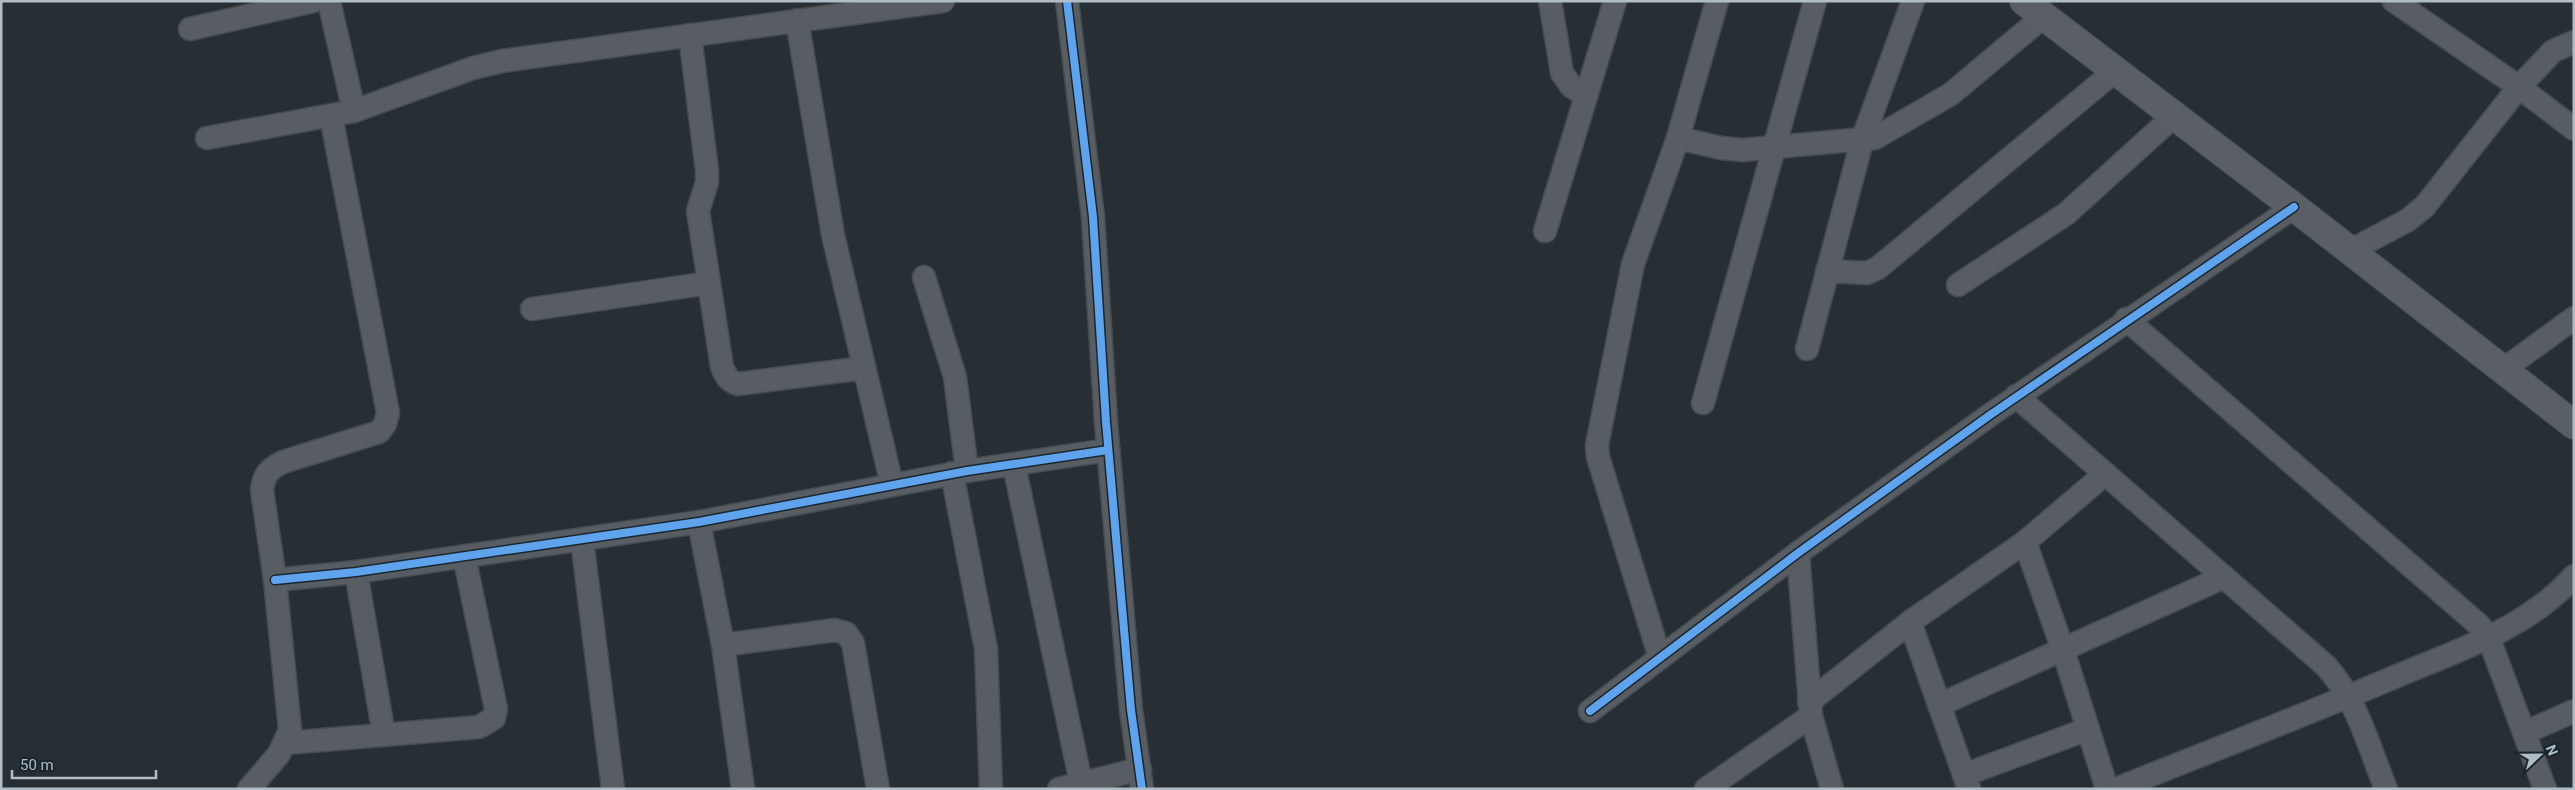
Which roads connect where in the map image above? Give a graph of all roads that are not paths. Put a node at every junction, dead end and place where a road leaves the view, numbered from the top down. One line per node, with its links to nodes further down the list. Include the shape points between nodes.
1 (313, 1): 13 (street)
2 (329, 1): 19 (street)
3 (943, 1): 12 (street)
4 (1067, 1): 43 (street, via 1093,216)
5 (1550, 1): 18 (street, via 1562,73 1571,86)
6 (1615, 1): 18 (street)
7 (1717, 1): 24 (street)
8 (1815, 1): 26 (street)
9 (1913, 1): 25 (street)
10 (2394, 1): 17 (street)
11 (2034, 9): 16 (main road); 25 (street, via 1951,94 1883,134)
12 (797, 20): 14 (street); 38 (street, via 833,235)
13 (190, 29)
14 (690, 35): 19 (street, via 489,63); 32 (street, via 707,171 698,212)
15 (2574, 42): 17 (street, via 2553,52)
16 (2115, 71): 21 (main road); 30 (street, via 1878,268 1867,273)
17 (2519, 87): 22 (street); 29 (street, via 2425,206 2408,220)
18 (1586, 96): 28 (street)
19 (354, 111): 20 (street)
20 (331, 116): 23 (street); 56 (street, via 388,413 379,432 283,462 271,468 263,478)
21 (2174, 116): 27 (main road); 33 (street, via 2066,214)
22 (2574, 130)
23 (207, 138)
24 (1678, 138): 26 (street, via 1731,150); 61 (street, via 1633,264 1596,445)
25 (1862, 141): 26 (street); 30 (street)
26 (1772, 149): 41 (street)
27 (2294, 207): 29 (main road); 36 (street)
28 (1545, 231)
29 (2350, 251): 39 (main road)
30 (1827, 271): 37 (street)
31 (924, 277): 45 (street, via 955,377)
32 (709, 283): 34 (street); 38 (street, via 722,367 730,382 738,384)
33 (1958, 285)
34 (532, 309)
35 (2574, 318): 39 (street)
36 (2126, 319): 40 (street); 58 (street, via 2479,625)
37 (1807, 349)
38 (864, 368): 47 (street)
39 (2504, 370): 42 (main road)
40 (2016, 396): 46 (street); 51 (street)
41 (1703, 403)
42 (2574, 425)
43 (1108, 450): 44 (street); 71 (street, via 1131,710)
44 (1014, 465): 45 (street); 73 (street)
45 (959, 472): 47 (street); 78 (street, via 986,649)
46 (2105, 474): 50 (street); 55 (street)
47 (892, 485): 48 (street)
48 (699, 522): 49 (street); 59 (street)
49 (582, 540): 52 (street); 75 (street)
50 (2025, 542): 57 (street); 60 (street)
51 (1798, 553): 61 (street); 64 (street)
52 (464, 556): 53 (street); 69 (street, via 496,710 494,718 479,727)
53 (356, 572): 56 (street); 69 (street)
54 (2574, 576): 58 (street, via 2554,597)
55 (2224, 577): 60 (street); 62 (street, via 2326,666)
56 (275, 580): 70 (street, via 290,730)
57 (1910, 622): 63 (street); 64 (street)
58 (2488, 638): 62 (street); 68 (street)
59 (723, 645): 76 (street); 77 (street, via 835,630 846,633 853,643)
60 (2063, 650): 63 (street); 67 (street)
61 (1660, 658): 65 (street)
62 (2349, 696): 82 (street); 83 (street)
63 (1940, 705): 72 (street)
64 (1810, 709): 79 (street); 80 (street)
65 (1590, 711)
66 (2574, 711): 68 (street)
67 (2088, 729): 72 (street); 81 (street)
68 (2524, 733): 84 (street)
69 (384, 735): 70 (street)
70 (286, 743): 74 (street)
71 (1141, 779): 73 (street)
72 (1966, 782)
73 (1068, 787)
74 (249, 789)
75 (613, 789)
76 (743, 789)
77 (878, 789)
78 (991, 789)
79 (1706, 789)
80 (1832, 789)
81 (2107, 789)
82 (2116, 789)
83 (2386, 789)
84 (2545, 789)

